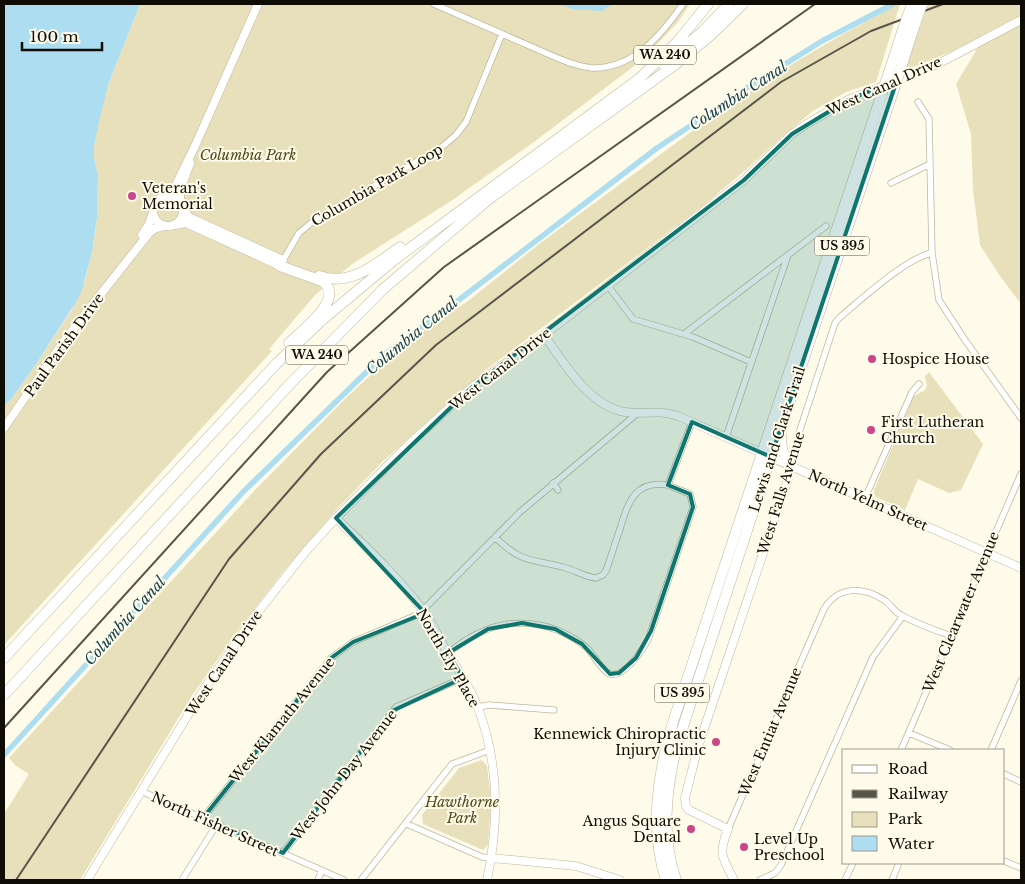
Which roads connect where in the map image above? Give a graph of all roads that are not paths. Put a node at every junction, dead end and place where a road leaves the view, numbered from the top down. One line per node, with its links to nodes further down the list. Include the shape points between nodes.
1 (258, 4): 18 (street)
2 (434, 4): 13 (street)
3 (683, 4): 13 (street, via 648,46 630,58 603,67 585,67 568,62)
4 (708, 4): 16 (highway, WA 240, via 670,50)
5 (728, 4): 16 (highway, via 685,46)
6 (738, 4): 14 (highway)
7 (743, 4): 14 (highway, WA 240)
8 (907, 4): 12 (highway, bridge)
9 (912, 4): 12 (highway, Lewis and Clark Trail / US 395, bridge)
10 (922, 4): 12 (highway, Lewis and Clark Trail / US 395, bridge)
11 (1021, 20): 32 (street, West Canal Drive, via 938,64 848,100 819,116 792,134 744,180)
12 (907, 33): 15 (highway, Lewis and Clark Trail / US 395)
13 (502, 34): 31 (street, Columbia Park Loop, via 469,115 456,135 442,147 316,219 299,233)
14 (676, 64): 62 (highway, WA 240, via 489,199 377,296 309,363)
15 (896, 66): 40 (highway, Lewis and Clark Trail / US 395, bridge, via 894,89); 43 (highway, Lewis and Clark Trail / US 395, bridge, via 882,93)
16 (617, 96): 22 (highway, WA 240)
17 (918, 102): 19 (street, via 929,119)
18 (195, 146): 21 (street, via 174,189); 23 (street, via 181,187)
19 (930, 164): 20 (street); 28 (street)
20 (891, 183)
21 (163, 196): 23 (street, via 173,196); 24 (street)
22 (469, 204): 31 (highway, via 350,278 324,278); 46 (highway, WA 240, via 367,282 321,322 277,363)
23 (182, 205): 25 (street, via 182,218); 31 (street, via 188,216)
24 (153, 211): 26 (street, via 155,218); 30 (street, Paul Parish Drive)
25 (175, 225): 26 (street); 31 (street, via 186,223)
26 (164, 226): 30 (street, Paul Parish Drive, via 152,230)
27 (826, 226): 29 (street)
28 (932, 253): 38 (street, via 939,300); 44 (street, West Falls Avenue, via 922,255 904,267 835,323 796,440)
29 (788, 255): 33 (street); 35 (street)
30 (126, 263): 41 (street, Paul Parish Drive, via 66,338)
31 (281, 263): 46 (highway, via 325,283 330,293 328,303 215,421)
32 (608, 286): 33 (street, via 633,319); 34 (street, West Canal Drive)
33 (684, 334): 35 (street)
34 (544, 335): 37 (street, North Yelm Street, via 598,401 618,410); 51 (street, West Canal Drive, via 471,388 406,447)
35 (751, 362): 42 (street)
36 (918, 384): 50 (street)
37 (638, 412): 39 (street, North Yelm Street, via 665,412); 47 (street, West Klamath Avenue)
38 (1021, 418)
39 (692, 422): 42 (street, North Yelm Street); 48 (street)
40 (782, 427): 43 (highway, Lewis and Clark Trail / US 395); 44 (highway, via 782,447)
41 (4, 428)
42 (726, 437): 43 (street, North Yelm Street)
43 (767, 455): 44 (street, North Yelm Street); 91 (highway, Lewis and Clark Trail / US 395, via 664,755 656,822); 92 (highway, Lewis and Clark Trail / US 395, via 676,748 666,827 668,853)
44 (791, 466): 50 (street, North Yelm Street); 76 (street, West Falls Avenue, via 695,756 686,794 687,808)
45 (1021, 474): 53 (street, West Clearwater Avenue)
46 (173, 475): 59 (highway, WA 240)
47 (553, 483): 49 (street); 52 (street, West Klamath Avenue)
48 (668, 485): 52 (street, via 648,486 633,496 606,571 600,577 592,578 565,567 526,559 509,550); 58 (street, via 690,494 693,507 648,640 619,673 605,671 589,650 573,637 532,624 488,629)
49 (558, 490)
50 (865, 498): 53 (street, North Yelm Street)
51 (336, 518): 55 (street, North Ely Place); 72 (street, West Canal Drive, via 254,617 202,692)
52 (495, 536): 55 (street, West Klamath Avenue)
53 (987, 553): 54 (street, North Yelm Street); 57 (street, West Clearwater Avenue)
54 (1021, 568)
55 (423, 611): 58 (street, North Ely Place); 73 (street, West Klamath Avenue, via 353,642 331,658)
56 (903, 616): 57 (street); 76 (street, West Entiat Avenue, via 884,600 865,592 843,592 832,599 824,609); 94 (street, via 870,663 781,865 775,873)
57 (951, 636): 65 (street, West Clearwater Avenue)
58 (448, 653): 60 (street, North Ely Place)
59 (4, 658)
60 (463, 678): 63 (street, North Ely Place); 77 (street, West John Day Avenue, via 396,708)
61 (1021, 681): 68 (street)
62 (4, 694)
63 (478, 707): 64 (street); 69 (street, North Ely Place)
64 (554, 710)
65 (909, 732): 66 (street, West Clearwater Avenue); 67 (street)
66 (902, 749)
67 (948, 749)
68 (991, 749)
69 (490, 750): 75 (street, via 452,764); 78 (street, North Ely Place, via 496,811)
70 (1005, 774): 71 (street)
71 (1021, 782)
72 (141, 791): 73 (street, North Fisher Street); 84 (street, West Canal Drive)
73 (203, 818): 74 (street, North Fisher Street)
74 (216, 824): 77 (street, North Fisher Street); 85 (street)
75 (406, 824): 78 (street); 88 (street)
76 (728, 829): 93 (street, West Entiat Avenue, via 722,852)
77 (283, 853): 83 (street, North Fisher Street)
78 (491, 858): 89 (street, North Ely Place); 90 (street, via 576,866)
79 (1005, 860): 82 (street)
80 (853, 864): 95 (street)
81 (900, 864): 96 (street)
82 (1021, 868)
83 (322, 870): 86 (street); 87 (street, North Fisher Street)
84 (87, 880)
85 (182, 880)
86 (318, 880)
87 (344, 880)
88 (361, 880)
89 (488, 880)
90 (620, 880)
91 (666, 880)
92 (676, 880)
93 (734, 880)
94 (760, 880)
95 (845, 880)
96 (892, 880)

